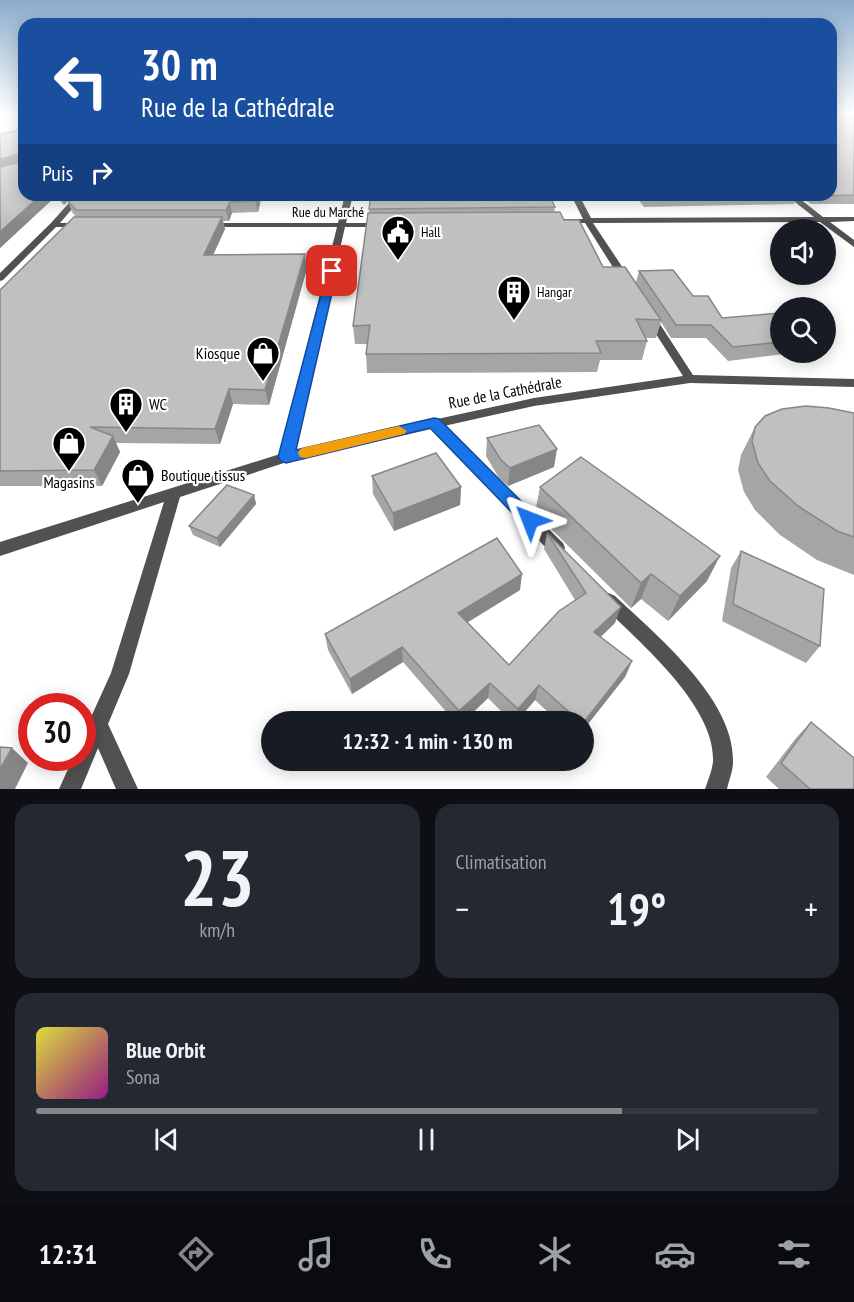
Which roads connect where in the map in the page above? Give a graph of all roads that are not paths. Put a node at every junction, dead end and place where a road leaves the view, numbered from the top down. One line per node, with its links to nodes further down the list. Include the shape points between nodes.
1 (75, 201): 11 (street)
2 (348, 201): 14 (street)
3 (578, 201): 10 (street)
4 (798, 201): 5 (street)
5 (822, 219)
6 (836, 219): 7 (street)
7 (854, 219)
8 (770, 220): 10 (street)
9 (553, 221): 10 (street)
10 (588, 221): 19 (street)
11 (54, 225): 12 (street); 18 (street)
12 (89, 225)
13 (193, 225): 14 (street, Rue du Marché)
14 (343, 225): 15 (street, Rue du Marché); 24 (street)
15 (390, 225)
16 (836, 230): 17 (street)
17 (854, 244)
18 (0, 278)
19 (633, 290)
20 (646, 310): 21 (street)
21 (690, 379): 22 (street, Rue de la Cathédrale); 23 (street, Rue de la Cathédrale, via 567,396)
22 (854, 383)
23 (434, 423): 24 (street, Rue de la Cathédrale); 27 (street)
24 (286, 457): 25 (street, Rue de la Cathédrale)
25 (174, 492): 26 (street, Rue de la Cathédrale); 29 (street, via 120,674)
26 (0, 549)
27 (566, 557)
28 (599, 591): 32 (street, via 698,692 718,729 724,760)
29 (99, 726): 30 (street); 31 (street)
30 (70, 789)
31 (127, 789)
32 (716, 789)

